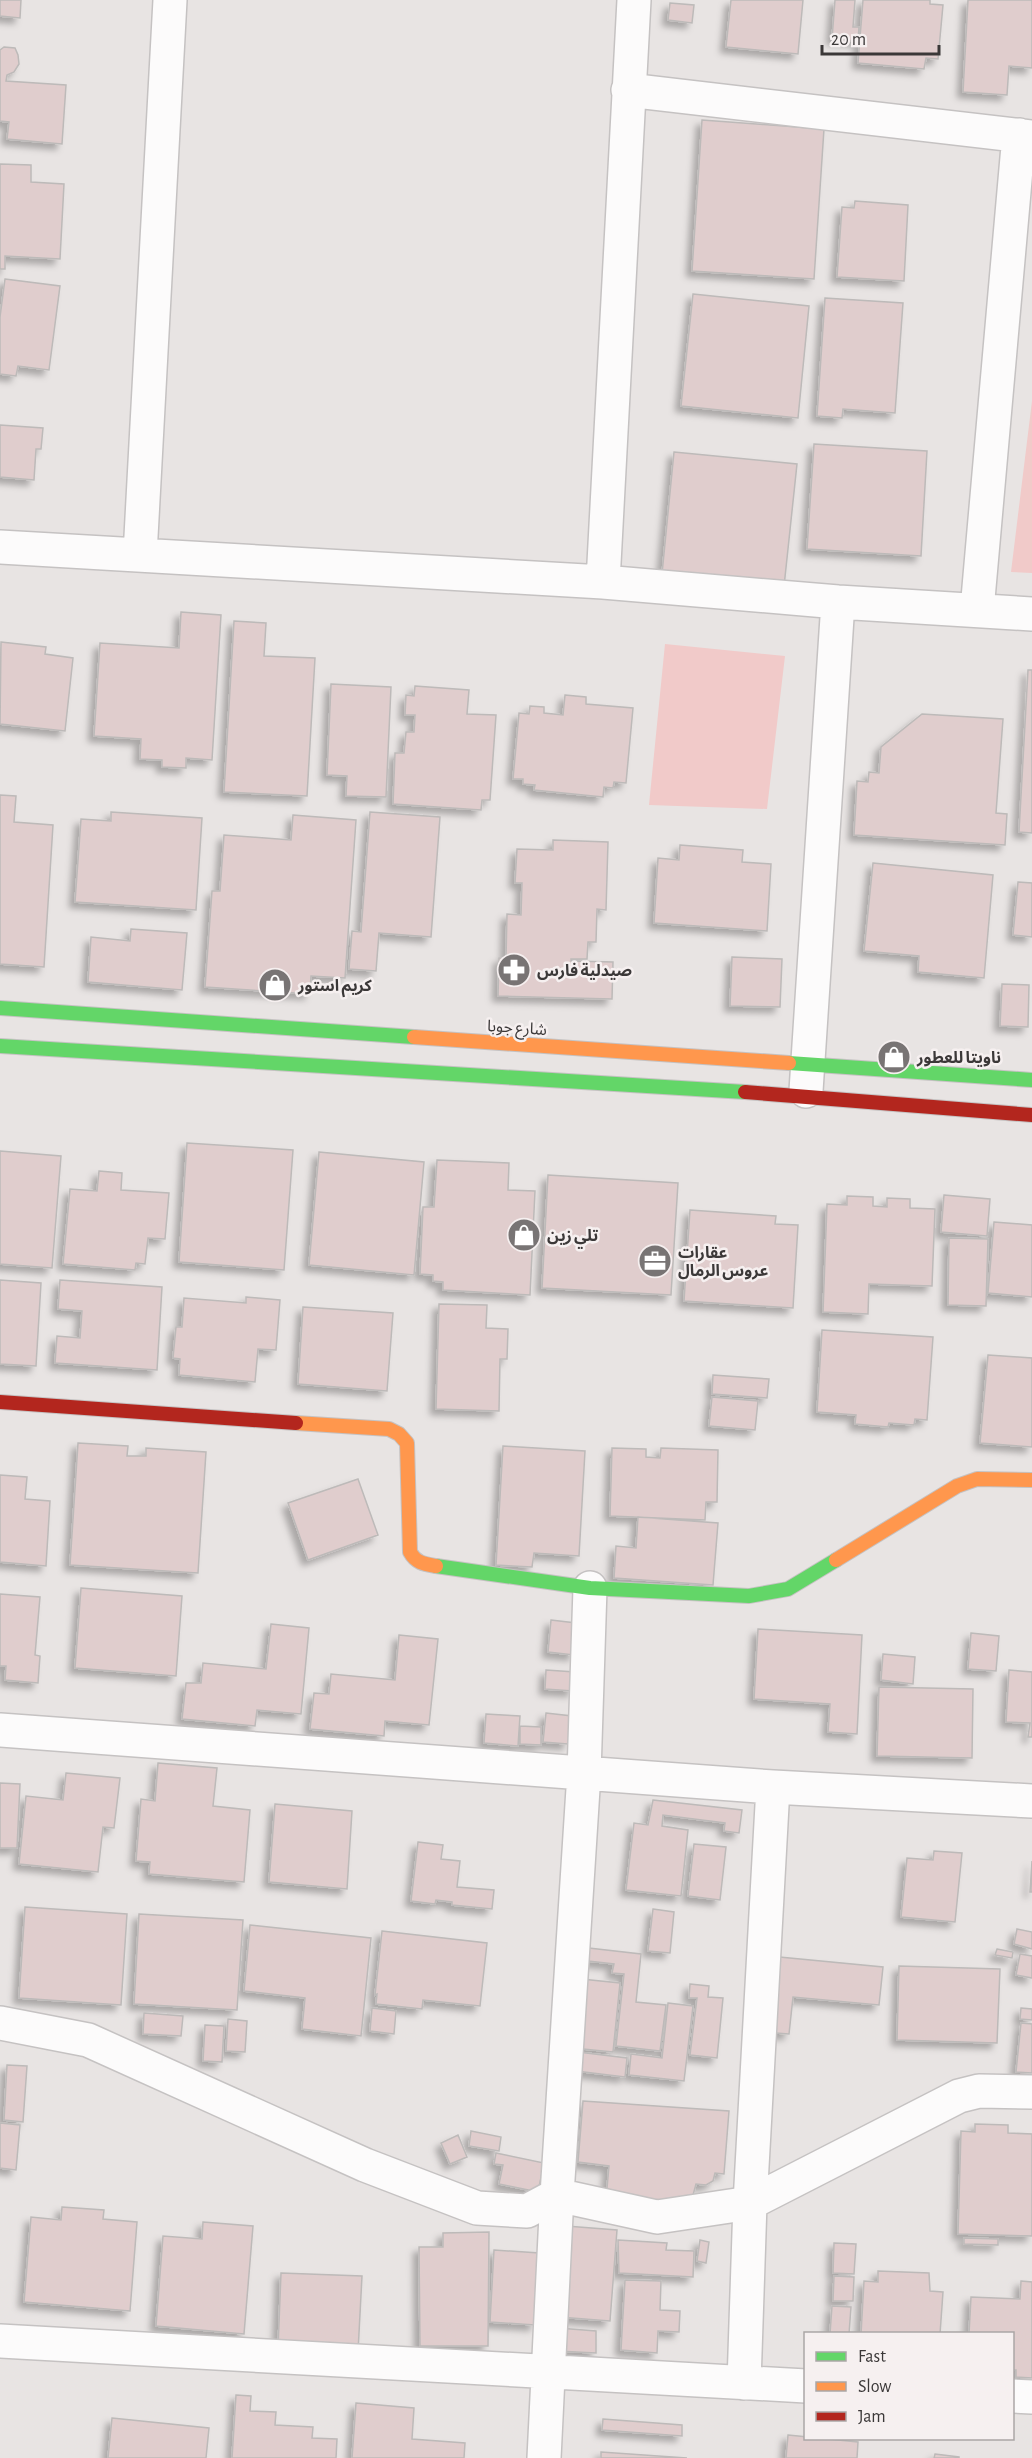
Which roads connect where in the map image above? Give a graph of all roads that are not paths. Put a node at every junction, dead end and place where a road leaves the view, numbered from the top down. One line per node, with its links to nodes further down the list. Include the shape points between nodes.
1 (170, 0): 6 (street)
2 (634, 0): 3 (street)
3 (628, 90): 4 (street); 7 (street)
4 (1025, 136): 9 (street)
5 (0, 547): 6 (street)
6 (140, 555): 7 (street)
7 (603, 582): 8 (street)
8 (838, 602): 9 (street); 13 (street)
9 (977, 610): 10 (street)
10 (1032, 614)
11 (0, 1008): 13 (street, شارع جوبا)
12 (0, 1046): 15 (street)
13 (808, 1063): 14 (street, شارع جوبا); 15 (street)
14 (1032, 1080)
15 (806, 1096): 16 (street)
16 (1032, 1115)
17 (0, 1402): 19 (street, via 389,1429 406,1443 410,1552 414,1559 423,1564)
18 (1032, 1480): 19 (street, via 977,1479 957,1486 788,1589 749,1596)
19 (590, 1588): 21 (street)
20 (0, 1730): 21 (street)
21 (584, 1773): 22 (street); 26 (street)
22 (773, 1787): 23 (street); 27 (street)
23 (1032, 1801)
24 (0, 2023): 26 (street, via 88,2040 365,2165 477,2208 527,2211)
25 (1032, 2092): 27 (street, via 979,2091 959,2096)
26 (557, 2195): 27 (street, via 657,2217); 29 (street)
27 (750, 2203): 30 (street)
28 (0, 2341): 29 (street)
29 (549, 2371): 30 (street); 34 (street)
30 (744, 2383): 31 (street)
31 (804, 2386)
32 (1014, 2396): 33 (street)
33 (1032, 2397)
34 (544, 2458)

